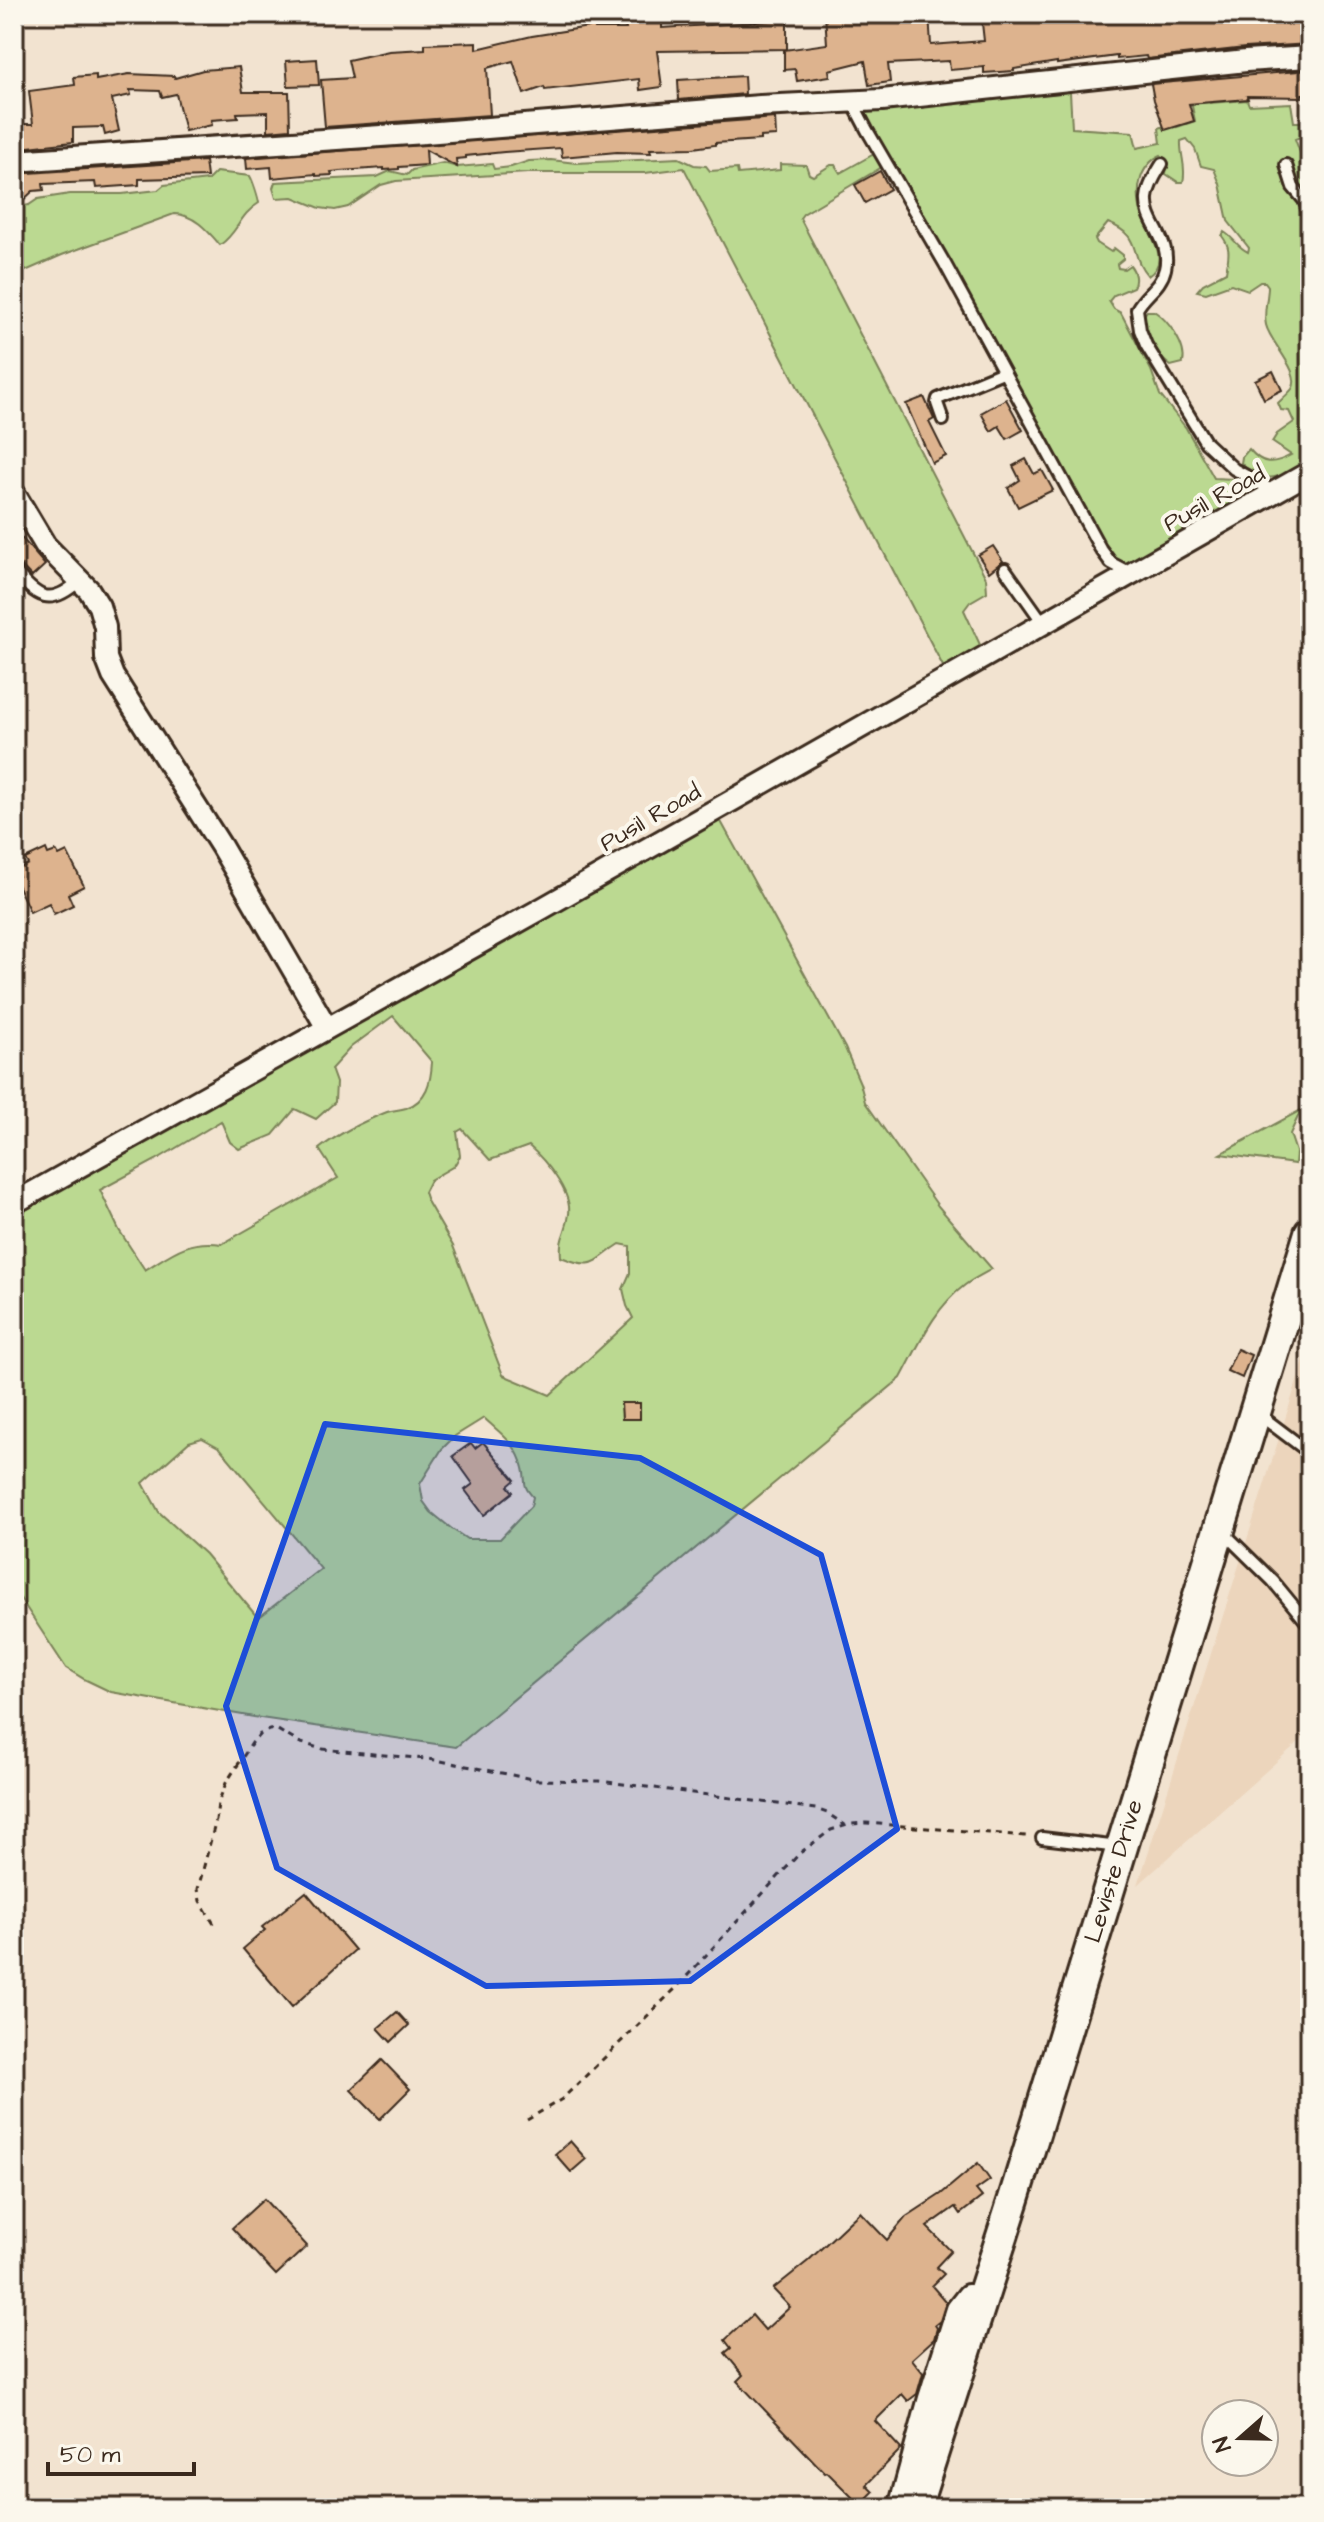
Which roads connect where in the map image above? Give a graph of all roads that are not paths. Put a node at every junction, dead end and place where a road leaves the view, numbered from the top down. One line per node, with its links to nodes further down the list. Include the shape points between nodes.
1 (1310, 57): 2 (street)
2 (856, 101): 3 (street); 7 (lane, via 867,130)
3 (14, 161)
4 (1162, 164): 11 (lane, via 1147,197 1166,264 1159,284 1137,309 1142,335 1206,443 1234,469)
5 (1286, 165): 6 (lane)
6 (1310, 216)
7 (1003, 372): 8 (lane, via 938,399); 14 (lane, via 1104,555)
8 (943, 420)
9 (1310, 472): 11 (street, Pusil Road)
10 (14, 493): 15 (street, via 45,545)
11 (1277, 493): 14 (street, Pusil Road)
12 (1005, 569): 16 (lane)
13 (14, 570): 15 (lane, via 29,589 44,597 64,593)
14 (1131, 574): 16 (street, Pusil Road)
15 (80, 580): 17 (street, via 103,616 113,676)
16 (1044, 624): 17 (street, Pusil Road)
17 (327, 1028): 18 (street, Pusil Road)
18 (14, 1203)
19 (1310, 1233): 20 (main road, Leviste Drive)
20 (1255, 1411): 21 (lane); 22 (main road, Leviste Drive)
21 (1310, 1453)
22 (1219, 1528): 23 (lane); 25 (main road, Leviste Drive)
23 (1310, 1626)
24 (1042, 1838): 25 (lane)
25 (1120, 1847): 26 (main road, Leviste Drive)
26 (983, 2296): 27 (street, via 968,2295 957,2309); 28 (main road, Leviste Drive)
27 (899, 2508)
28 (915, 2508)

